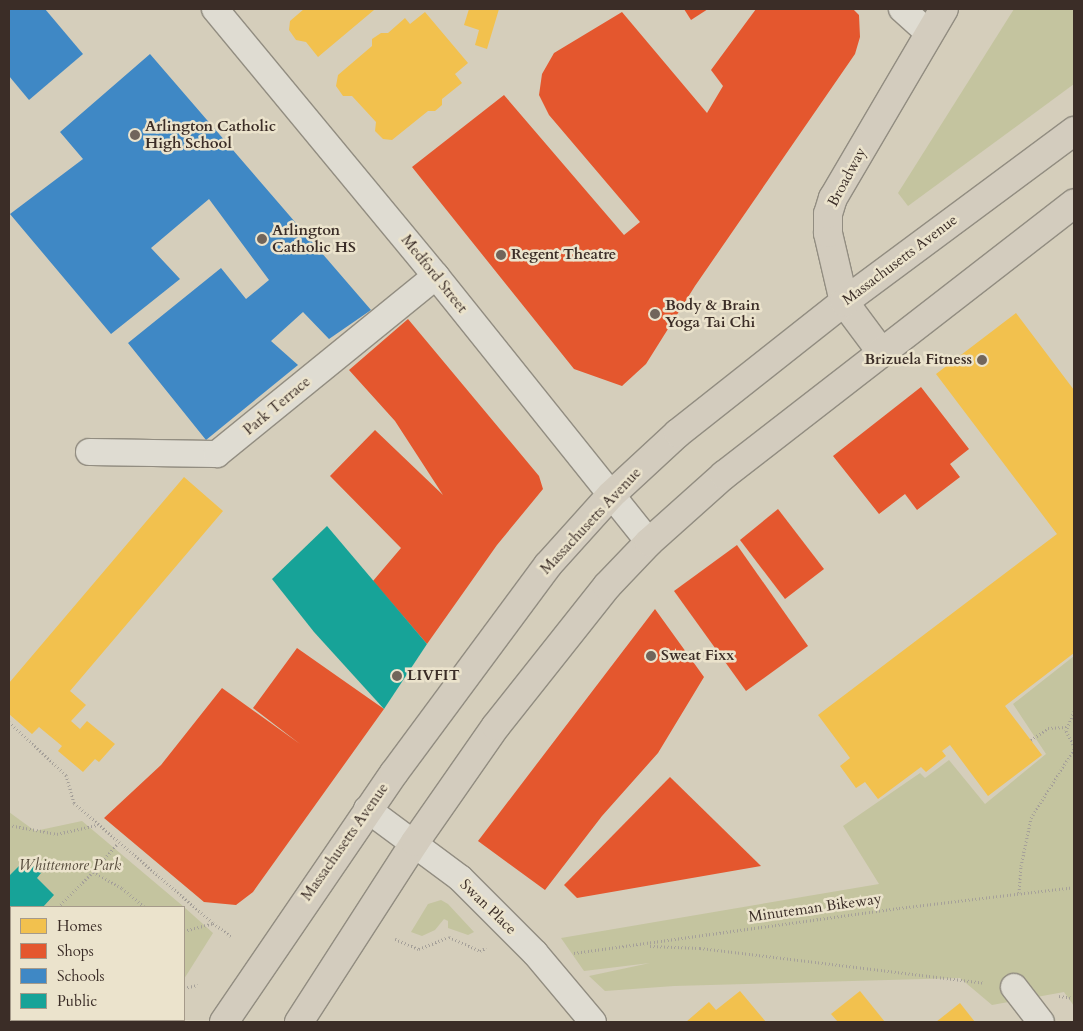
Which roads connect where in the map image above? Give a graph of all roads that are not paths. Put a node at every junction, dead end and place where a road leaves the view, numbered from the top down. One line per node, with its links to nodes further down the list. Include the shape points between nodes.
1 (215, 9): 7 (street, Medford Street)
2 (902, 9): 4 (street)
3 (944, 9): 4 (main road, Broadway)
4 (928, 33): 8 (main road, Broadway, via 833,198 828,214 828,233)
5 (1074, 130): 8 (main road, Massachusetts Avenue)
6 (1074, 204): 9 (main road)
7 (436, 276): 10 (street, Park Terrace, via 218,454); 11 (street, Medford Street)
8 (844, 302): 9 (main road, Broadway); 11 (main road, Massachusetts Avenue, via 678,433)
9 (882, 353): 12 (main road, via 724,475)
10 (89, 452)
11 (611, 495): 12 (street, Medford Street); 13 (main road, Massachusetts Avenue, via 517,604)
12 (649, 542): 14 (main road, via 569,630)
13 (367, 809): 14 (street, Swan Place); 16 (main road, Massachusetts Avenue)
14 (415, 842): 17 (main road); 18 (street, Swan Place, via 460,878 530,948)
15 (1014, 987): 19 (street)
16 (224, 1022)
17 (299, 1022)
18 (593, 1022)
19 (1041, 1022)

